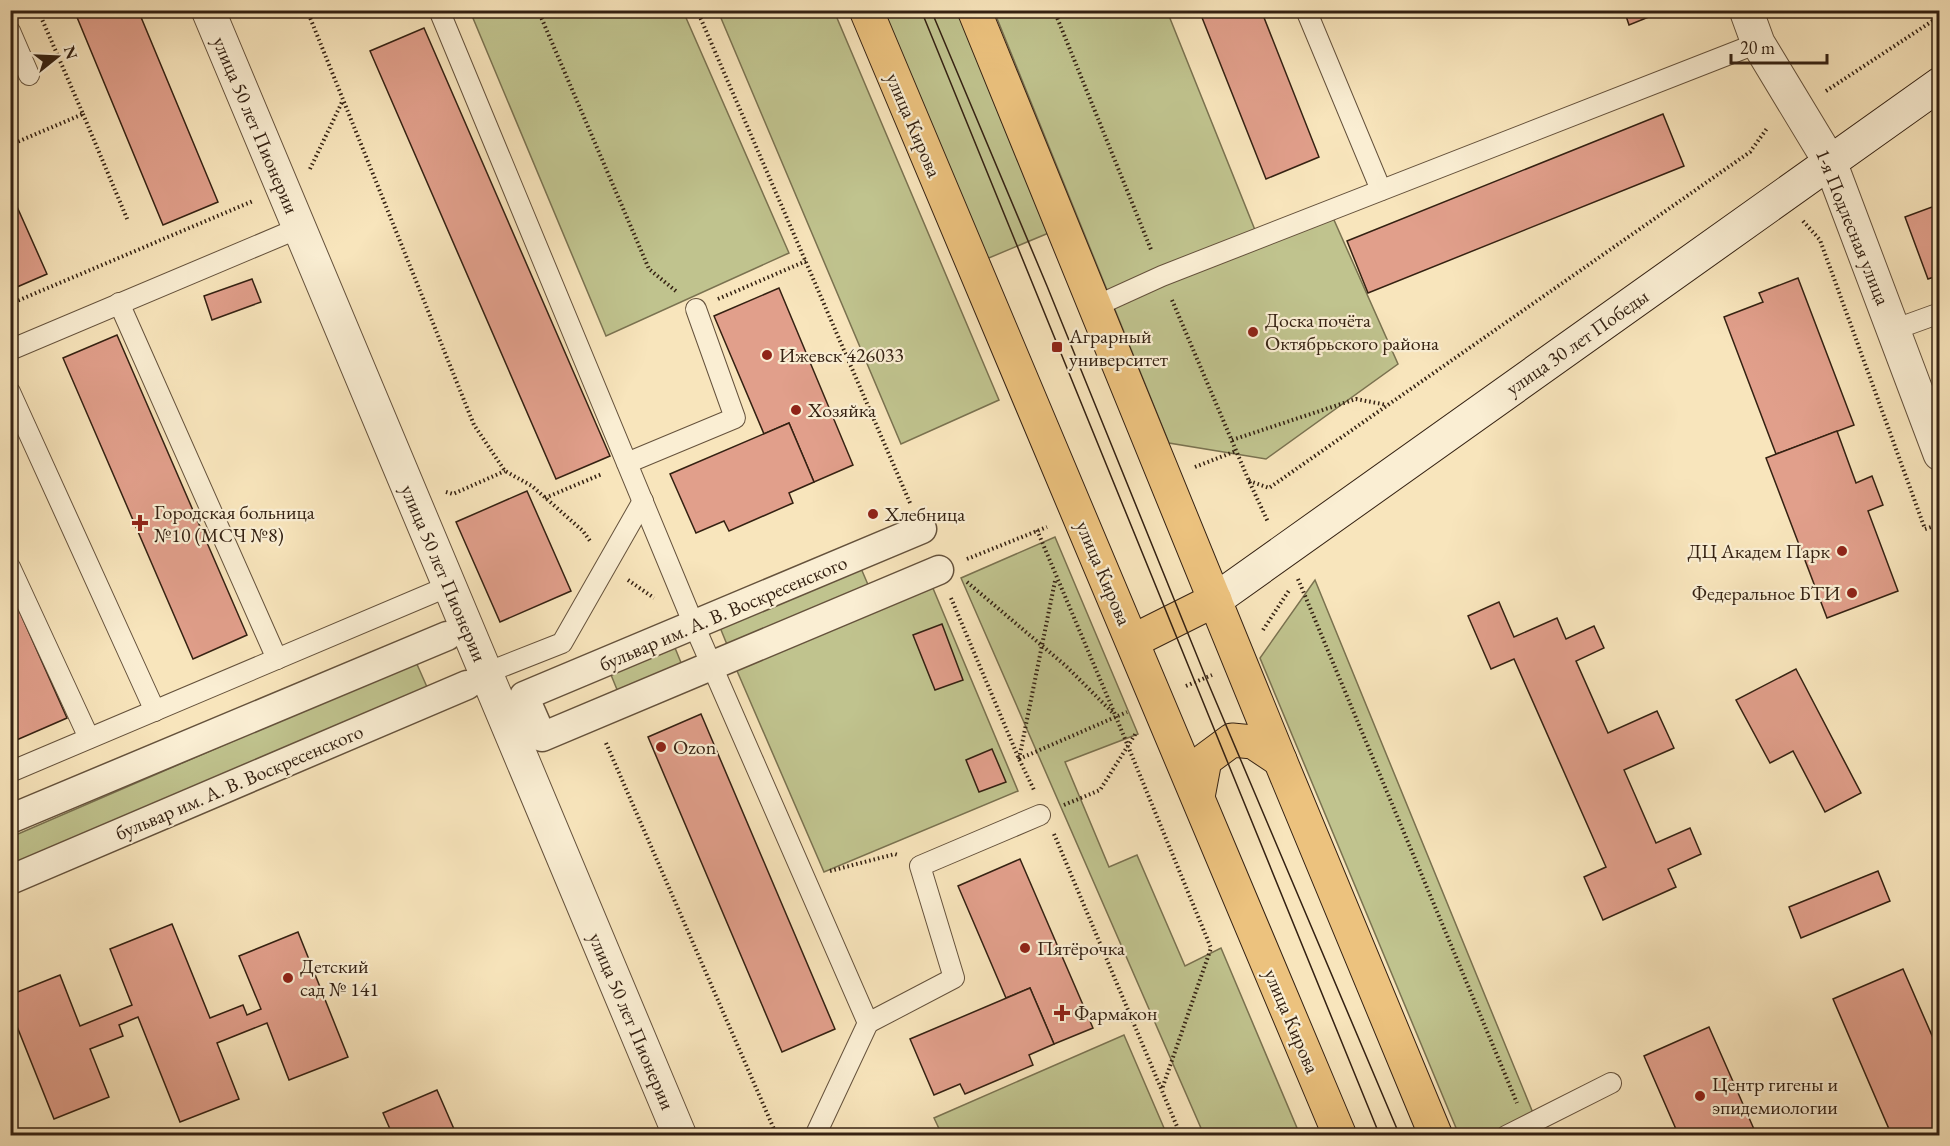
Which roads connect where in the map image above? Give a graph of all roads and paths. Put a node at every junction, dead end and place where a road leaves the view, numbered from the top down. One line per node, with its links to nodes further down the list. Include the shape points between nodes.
1 (38, 10): 18 (path)
2 (208, 10): 27 (street, улица 50 лет Пионерии)
3 (307, 10): 17 (path)
4 (440, 10): 41 (lane)
5 (538, 10): 32 (path, via 649,269)
6 (697, 10): 28 (path)
7 (866, 10): 59 (main road, улица Кирова)
8 (974, 10): 31 (main road)
9 (1306, 10): 23 (lane)
10 (1746, 10): 13 (street, 1-я Подлесная улица)
11 (1940, 16): 16 (path)
12 (10, 31): 14 (lane)
13 (1758, 43): 21 (street, 1-я Подлесная улица); 23 (lane)
14 (29, 75)
15 (1940, 84): 21 (street, улица 30 лет Победы)
16 (1826, 91)
17 (343, 100): 22 (path); 44 (path, via 474,425 505,471)
18 (83, 114): 20 (path); 25 (path)
19 (1768, 127): 37 (path, via 1750,152)
20 (10, 145)
21 (1830, 162): 34 (street, 1-я Подлесная улица); 56 (street, улица 30 лет Победы)
22 (309, 171)
23 (1381, 190): 31 (lane)
24 (262, 198): 30 (path)
25 (128, 221)
26 (1803, 221): 46 (path, via 1820,240 1925,529)
27 (299, 228): 29 (lane); 55 (street, улица 50 лет Пионерии)
28 (806, 261): 32 (path); 48 (path)
29 (119, 303): 35 (lane); 61 (lane)
30 (10, 304)
31 (1096, 306): 56 (main road)
32 (696, 309): 41 (lane, via 735,418)
33 (1940, 313): 34 (lane)
34 (1893, 330): 40 (street, 1-я Подлесная улица)
35 (10, 350)
36 (10, 392): 65 (lane)
37 (1388, 405): 38 (path, via 1356,399); 43 (path, via 1269,488)
38 (1232, 440)
39 (1236, 451): 42 (path)
40 (1940, 454)
41 (627, 463): 44 (path); 45 (lane)
42 (1190, 469)
43 (1249, 481)
44 (545, 498): 50 (path, via 583,531)
45 (643, 501): 50 (lane); 57 (lane)
46 (1940, 524)
47 (1047, 526): 49 (path)
48 (922, 530): 57 (street, бульвар им. А. В. Воскресенского)
49 (1037, 530): 52 (path); 54 (path)
50 (606, 566): 57 (path); 63 (lane, via 562,643)
51 (10, 567): 68 (lane)
52 (943, 568): 60 (path); 62 (street); 70 (path)
53 (1298, 578): 82 (path)
54 (1056, 579): 60 (path); 67 (path)
55 (449, 586): 61 (lane); 63 (street, улица 50 лет Пионерии)
56 (1215, 600): 59 (main road); 71 (main road)
57 (694, 625): 62 (lane); 66 (street, бульвар им. А. В. Воскресенского, via 524,696 542,737)
58 (447, 636): 75 (street)
59 (1133, 641): 64 (main road, улица Кирова)
60 (1042, 645): 67 (path); 70 (path)
61 (277, 659): 65 (lane)
62 (713, 665): 66 (street); 77 (lane)
63 (476, 679): 78 (street, бульвар им. А. В. Воскресенского); 83 (street, улица 50 лет Пионерии)
64 (1157, 699): 69 (path); 73 (main road, улица Кирова)
65 (154, 711): 68 (lane)
66 (593, 715): 84 (path)
67 (1116, 717): 69 (path)
68 (89, 738): 72 (lane)
69 (1128, 746): 74 (path, via 1100,790); 81 (path, via 1211,948)
70 (1019, 759): 74 (path)
71 (1280, 760): 73 (main road, via 1253,742 1232,740 1205,760); 88 (main road)
72 (10, 771)
73 (1198, 797): 87 (main road, улица Кирова)
74 (1043, 814): 76 (lane); 81 (path)
75 (10, 819)
76 (920, 866): 77 (path, via 895,854); 79 (lane, via 954,978)
77 (805, 877): 79 (lane)
78 (10, 880)
79 (868, 1023): 85 (lane)
80 (1611, 1083): 82 (lane)
81 (1162, 1090): 86 (path)
82 (1526, 1125): 89 (lane)
83 (680, 1136)
84 (777, 1136)
85 (815, 1136)
86 (1181, 1136)
87 (1340, 1136)
88 (1436, 1136)
89 (1506, 1136)

